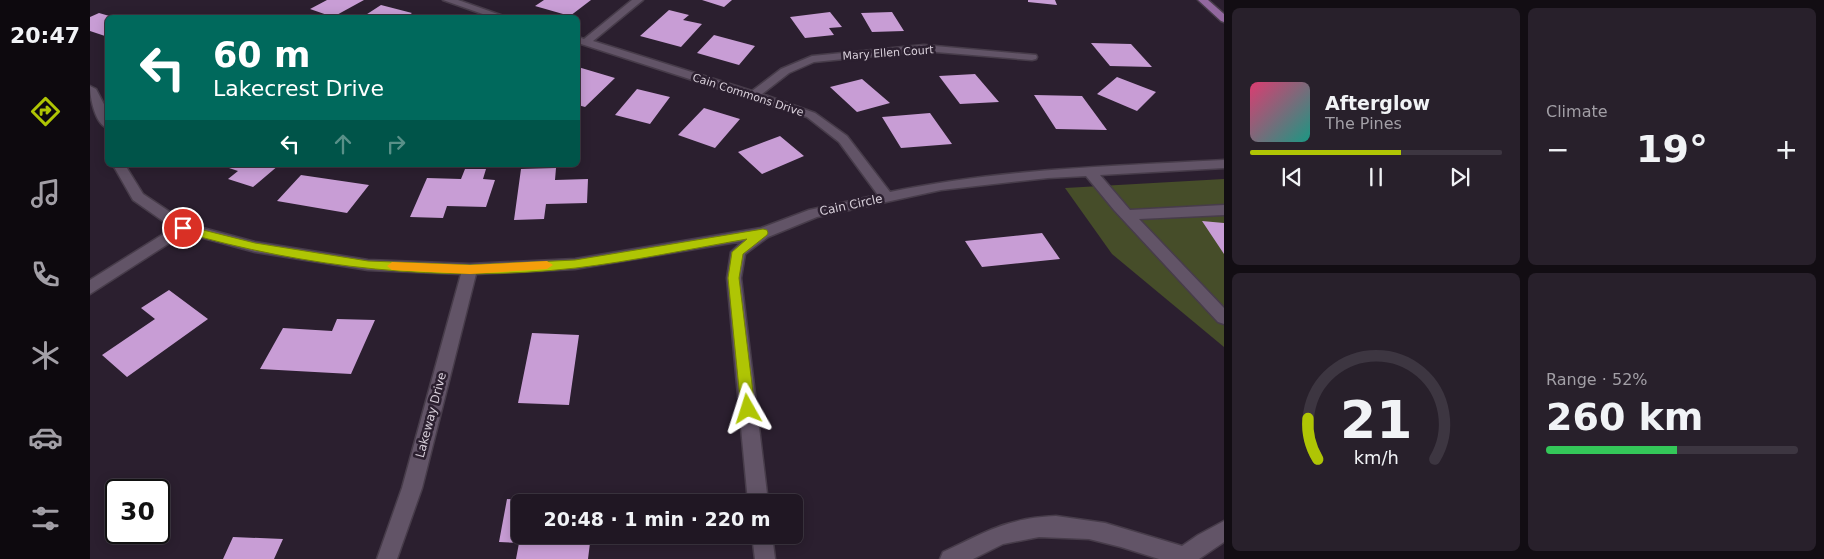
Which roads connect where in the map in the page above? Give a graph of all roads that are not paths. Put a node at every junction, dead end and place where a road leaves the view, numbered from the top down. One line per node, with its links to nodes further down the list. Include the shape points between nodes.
1 (448, 0): 4 (street)
2 (638, 0): 6 (street)
3 (1203, 0): 5 (main road)
4 (496, 15)
5 (1224, 19)
6 (582, 41): 9 (street, Cain Commons Drive)
7 (1032, 57): 9 (street, Mary Ellen Court, via 924,48 812,59 785,71)
8 (90, 89): 10 (street)
9 (754, 95): 14 (street, Cain Commons Drive, via 812,116 844,138)
10 (105, 119)
11 (1224, 164): 13 (street, Cain Circle)
12 (120, 167): 17 (street, via 138,197)
13 (1090, 172): 14 (street, Cain Circle, via 941,186); 16 (street)
14 (887, 198): 18 (street, Cain Circle, via 814,213)
15 (1224, 210): 16 (street)
16 (1127, 215): 21 (street)
17 (183, 228): 19 (street, via 255,247 368,265); 20 (street)
18 (763, 233): 19 (street, via 575,264); 22 (street, Cain Circle, via 738,252 734,278)
19 (470, 269): 26 (street, Lakeway Drive, via 412,488)
20 (90, 288)
21 (1224, 318)
22 (757, 494)
23 (1224, 531): 25 (street)
24 (763, 544): 27 (street)
25 (1185, 558): 28 (street, via 1087,528 1053,526 1020,529)
26 (387, 559)
27 (765, 559)
28 (950, 559)

